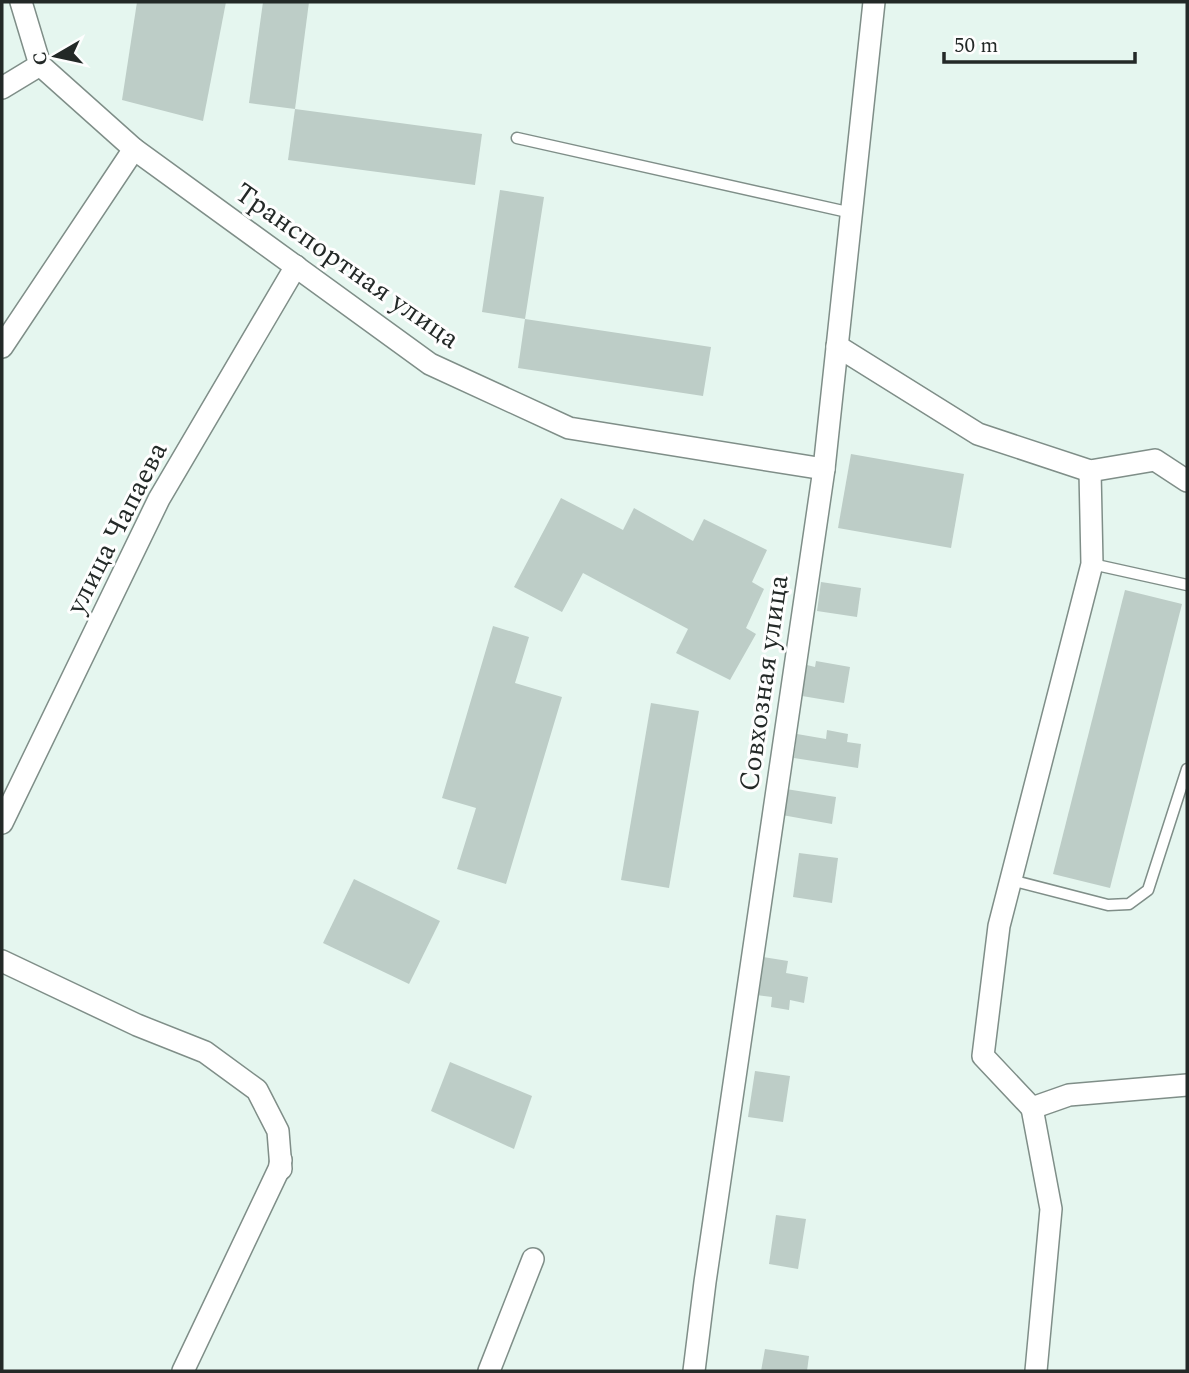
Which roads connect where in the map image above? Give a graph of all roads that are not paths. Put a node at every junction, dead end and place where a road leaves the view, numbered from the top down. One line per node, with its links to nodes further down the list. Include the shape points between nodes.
1 (21, 2): 3 (street)
2 (874, 2): 7 (street, Совхозная улица)
3 (40, 65): 4 (street); 6 (street, Транспортная улица)
4 (2, 88)
5 (517, 138): 7 (lane)
6 (134, 149): 8 (street, Транспортная улица); 10 (street)
7 (852, 213): 9 (street, Совхозная улица)
8 (296, 266): 11 (street, Транспортная улица, via 430,364 569,428); 17 (street, улица Чапаева, via 159,499)
9 (837, 346): 11 (street, Совхозная улица); 12 (street, via 978,434)
10 (2, 347)
11 (824, 469): 25 (street, Совхозная улица)
12 (1090, 471): 13 (street, via 1155,460); 14 (street)
13 (1187, 481)
14 (1092, 564): 15 (lane); 18 (street)
15 (1187, 585)
16 (1187, 769): 18 (lane, via 1148,890 1129,904 1108,905)
17 (2, 823)
18 (1011, 880): 21 (street, via 999,926 983,1056)
19 (2, 961): 23 (street, via 205,1052 257,1090 278,1131 281,1165)
20 (1187, 1086): 21 (street, via 1069,1095)
21 (1032, 1108): 26 (street, via 1051,1209)
22 (533, 1259): 24 (street)
23 (183, 1371)
24 (489, 1371)
25 (695, 1371)
26 (1036, 1371)

